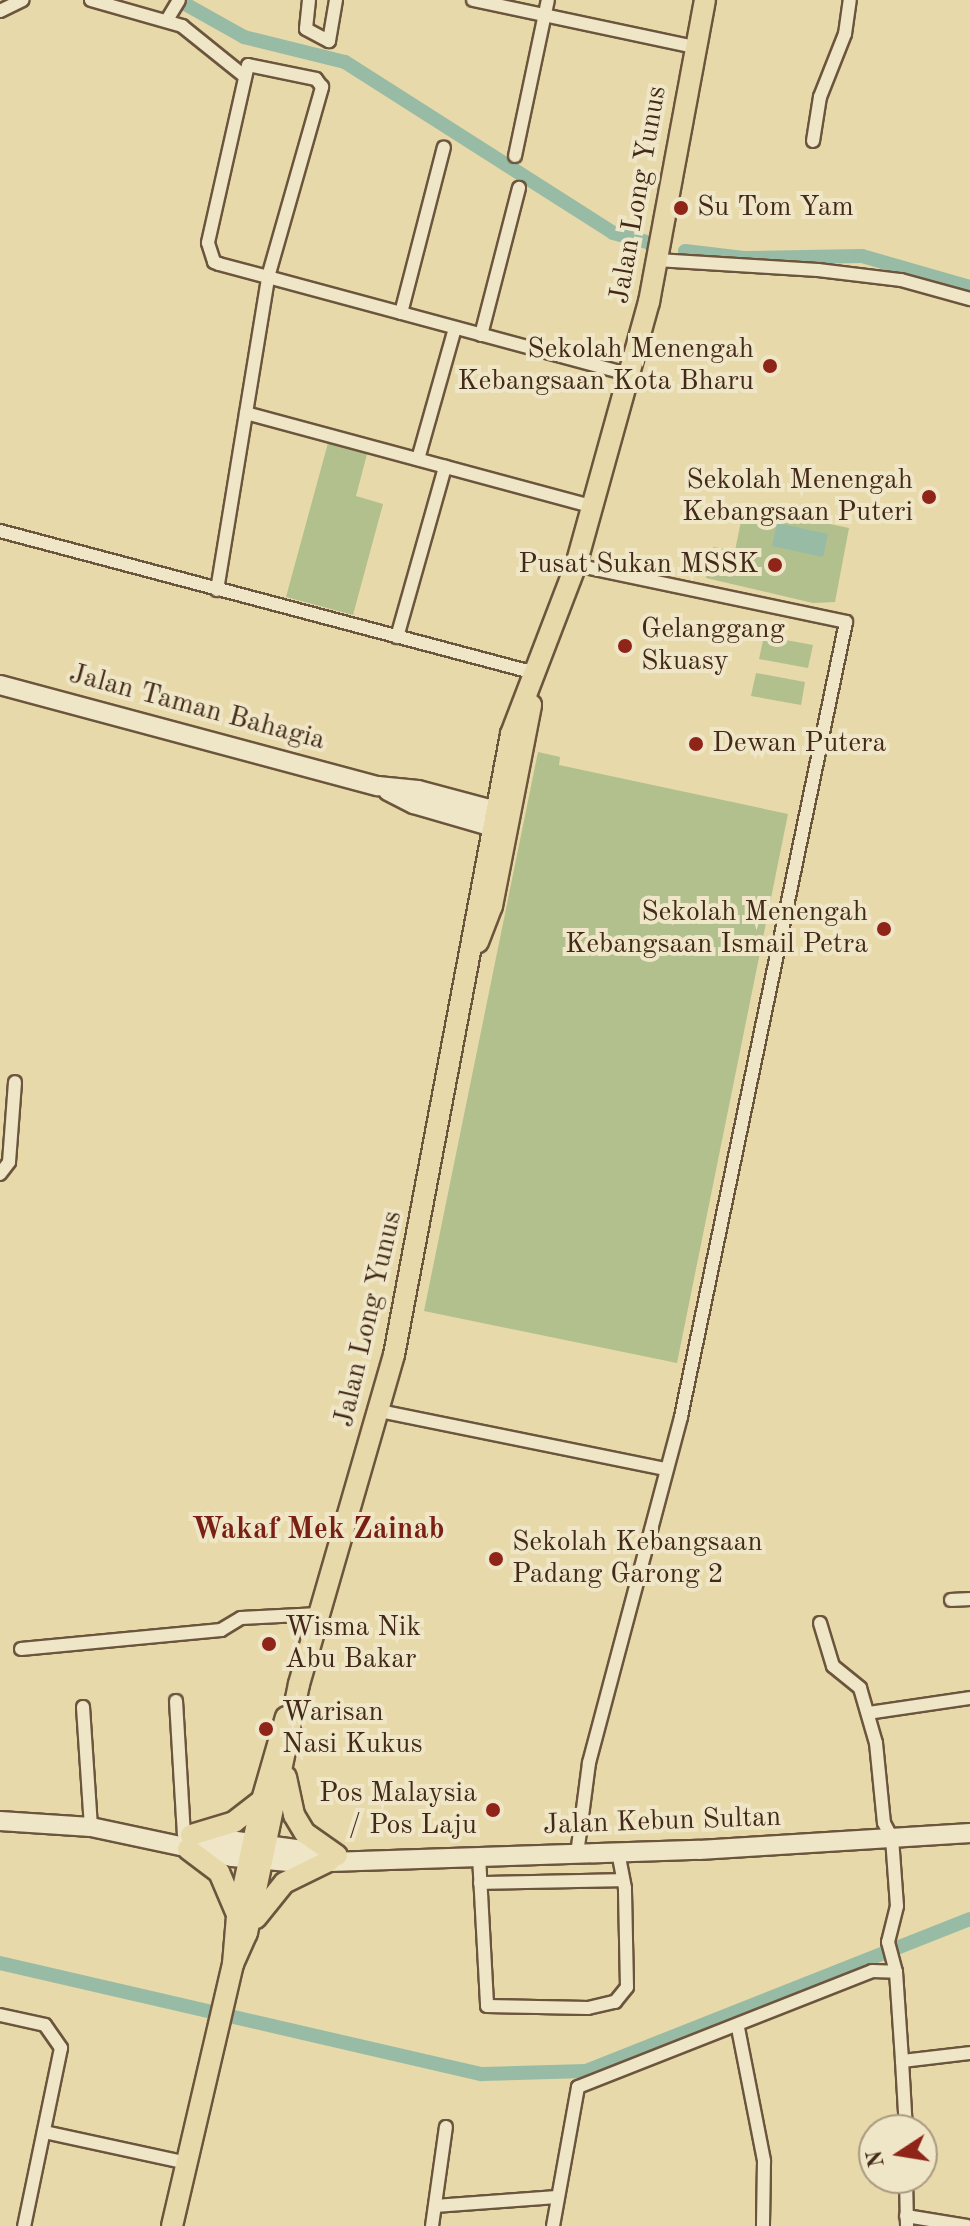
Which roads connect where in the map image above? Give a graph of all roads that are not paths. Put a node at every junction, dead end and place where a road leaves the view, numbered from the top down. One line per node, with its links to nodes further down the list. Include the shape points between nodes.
1 (23, 0): 10 (street)
2 (91, 0): 11 (street)
3 (179, 0): 11 (street)
4 (309, 0): 5 (street, via 306,29 329,41)
5 (336, 0)
6 (473, 0): 9 (street)
7 (705, 0): 12 (main road, Jalan Long Yunus)
8 (850, 0): 14 (street, via 845,34 820,97)
9 (546, 6): 12 (street); 16 (street)
10 (0, 11)
11 (167, 20): 13 (street, via 197,34)
12 (695, 47): 18 (main road, Jalan Long Yunus)
13 (243, 75): 19 (street, via 208,249 219,264); 19 (street, via 255,63 316,79 322,87)
14 (813, 141)
15 (444, 147): 21 (street)
16 (515, 156)
17 (519, 188): 23 (street)
18 (657, 260): 20 (street, via 832,271 901,280); 24 (main road, Jalan Long Yunus)
19 (268, 277): 21 (street); 25 (street)
20 (970, 299)
21 (401, 313): 22 (street)
22 (455, 328): 23 (street); 26 (street)
23 (481, 335): 24 (street)
24 (630, 375): 28 (main road, Jalan Long Yunus)
25 (246, 413): 26 (street); 31 (street)
26 (418, 459): 27 (street)
27 (445, 467): 28 (street); 32 (street)
28 (594, 507): 30 (main road, Jalan Long Yunus)
29 (0, 531): 31 (street)
30 (576, 565): 33 (main road, Jalan Long Yunus); 39 (street, via 846,622)
31 (217, 590): 32 (street)
32 (397, 637): 33 (street)
33 (535, 673): 35 (main road, Jalan Long Yunus)
34 (0, 685): 35 (main road, Jalan Taman Bahagia, via 378,786 414,804)
35 (501, 821): 38 (main road, Jalan Long Yunus, via 475,905 472,960)
36 (15, 1082): 37 (street, via 9,1162)
37 (0, 1174)
38 (380, 1411): 39 (street); 42 (main road, Jalan Long Yunus)
39 (666, 1469): 59 (street, via 589,1763)
40 (970, 1599): 41 (street)
41 (951, 1600)
42 (319, 1614): 44 (street, via 241,1618 221,1630); 45 (main road, Jalan Long Yunus)
43 (820, 1623): 49 (street, via 833,1666 858,1685)
44 (21, 1649)
45 (299, 1684): 50 (main road, Jalan Long Yunus); 51 (main road, Jalan Long Yunus, via 276,1742)
46 (970, 1698): 49 (street)
47 (176, 1701): 56 (street)
48 (83, 1707): 53 (street)
49 (868, 1713): 55 (street, via 884,1823)
50 (285, 1769): 57 (main road, Jalan Long Yunus); 61 (main road, via 299,1824 318,1845)
51 (262, 1800): 56 (main road, via 234,1822); 57 (main road, Jalan Long Yunus)
52 (0, 1821): 53 (main road, Jalan Kebun Sultan)
53 (91, 1827): 56 (main road, Jalan Kebun Sultan)
54 (970, 1833): 55 (main road, Jalan Kebun Sultan)
55 (892, 1838): 58 (main road, Jalan Kebun Sultan); 65 (street, via 896,1912 888,1942)
56 (188, 1840): 57 (main road, Jalan Kebun Sultan); 64 (main road, via 219,1872)
57 (258, 1851): 61 (main road, Jalan Kebun Sultan); 64 (main road)
58 (618, 1853): 59 (main road, Jalan Kebun Sultan); 62 (street)
59 (577, 1854): 60 (main road, Jalan Kebun Sultan)
60 (479, 1856): 61 (main road, Jalan Kebun Sultan); 63 (street)
61 (341, 1858): 64 (main road, via 284,1883)
62 (623, 1880): 63 (street); 63 (street, via 626,1993 615,2002 588,2008 487,2006)
63 (480, 1883)
64 (242, 1924): 73 (main road)
65 (896, 1967): 67 (street, via 872,1971); 69 (street)
66 (0, 2015): 72 (street, via 45,2025 60,2039 61,2060)
67 (738, 2028): 75 (street, via 578,2087); 82 (street, via 764,2161)
68 (970, 2053): 69 (street)
69 (902, 2061): 70 (street)
70 (905, 2114)
71 (446, 2127): 76 (street)
72 (44, 2132): 73 (street); 78 (street)
73 (187, 2163): 79 (main road)
74 (906, 2194): 77 (street)
75 (557, 2197): 76 (street); 81 (street)
76 (435, 2206): 80 (street)
77 (907, 2221): 83 (street)
78 (24, 2226)
79 (172, 2226)
80 (432, 2226)
81 (553, 2226)
82 (763, 2226)
83 (967, 2226)

